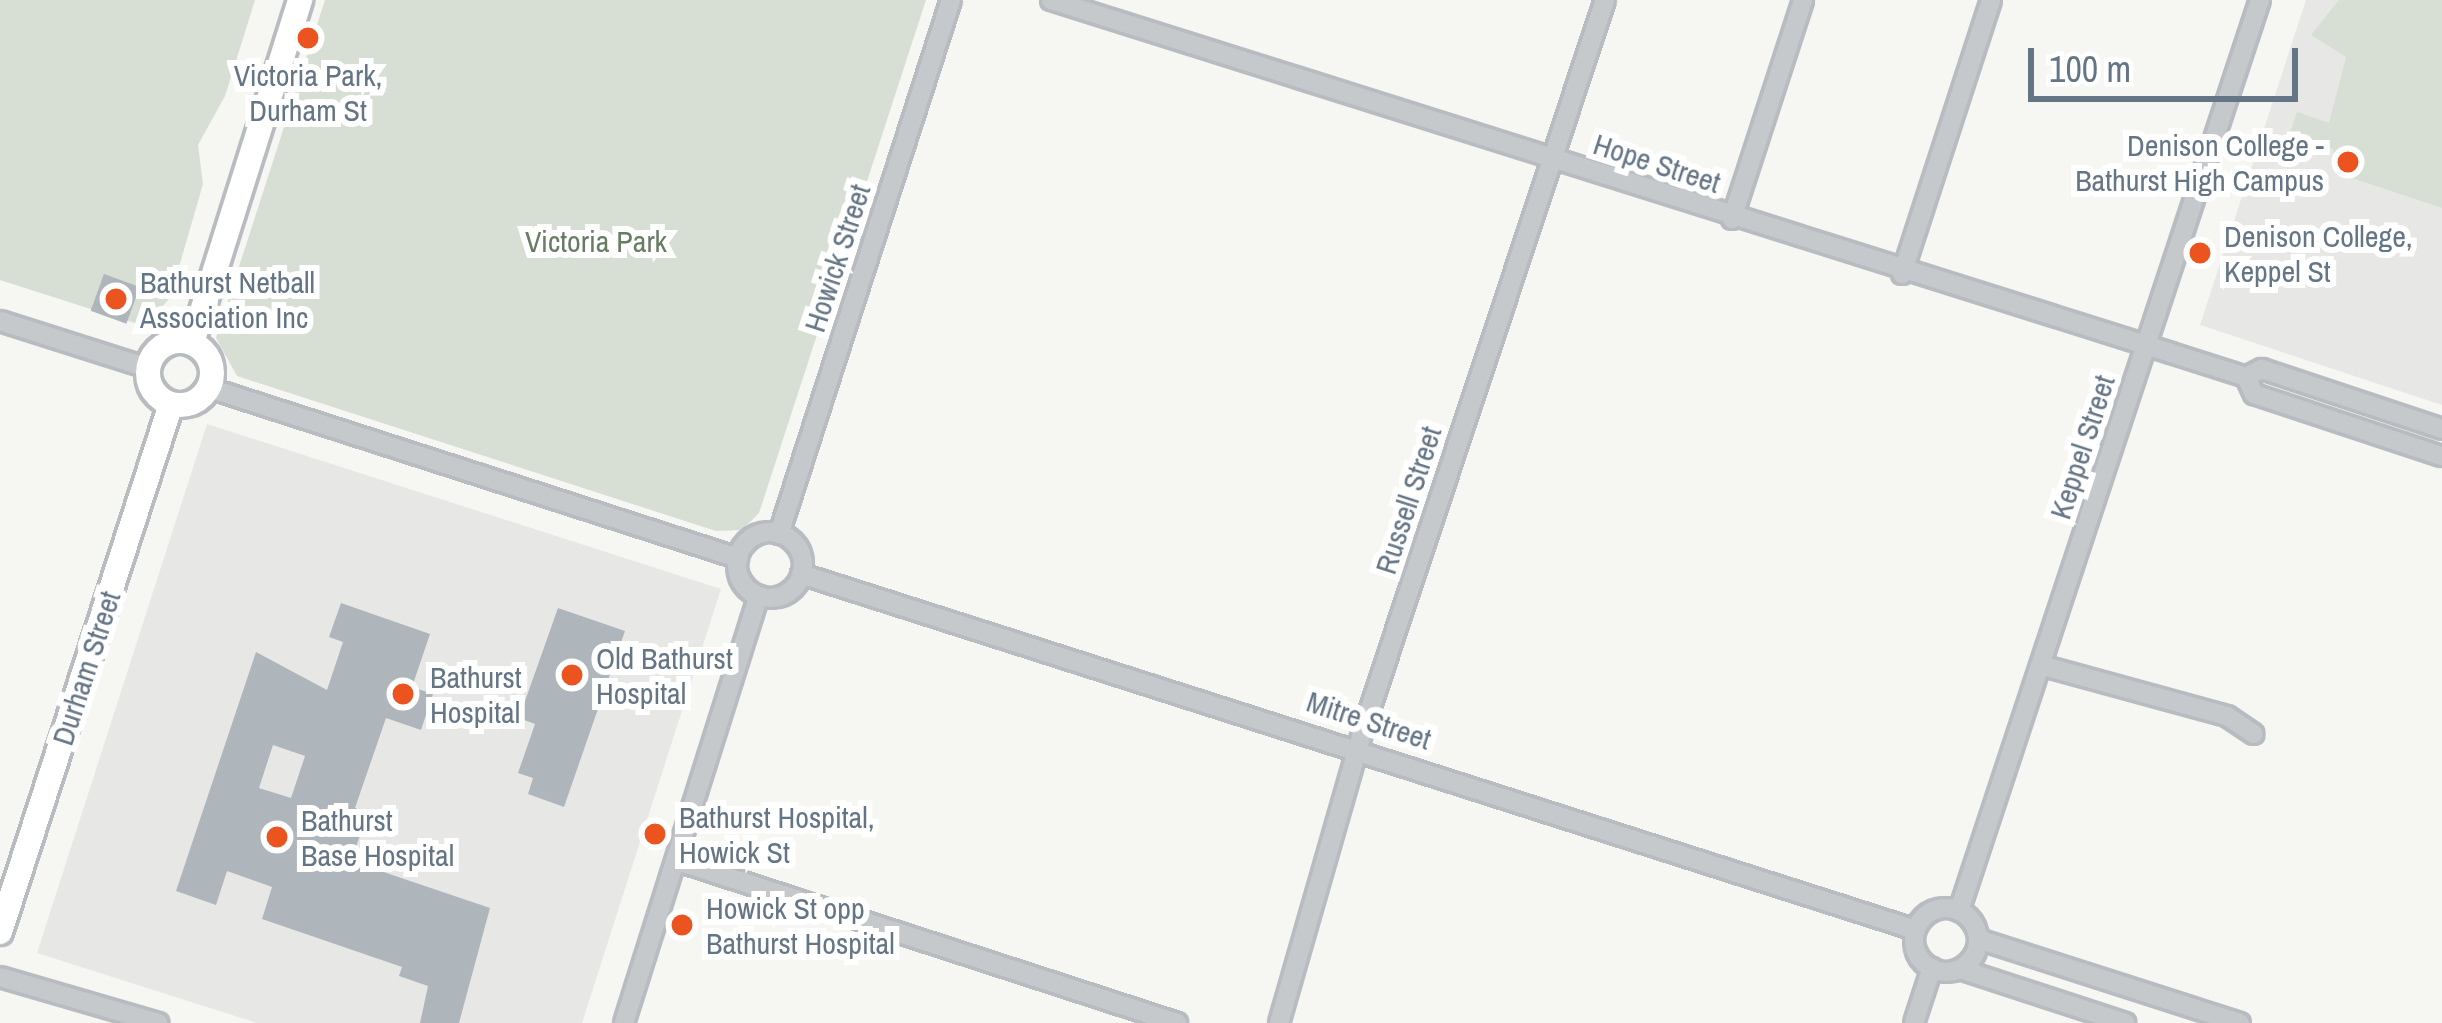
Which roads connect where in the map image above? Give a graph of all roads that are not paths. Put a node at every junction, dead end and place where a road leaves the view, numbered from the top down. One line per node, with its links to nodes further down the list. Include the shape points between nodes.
1 (300, 0): 12 (main road)
2 (952, 0): 20 (street, Howick Street)
3 (1051, 0): 8 (street, Hope Street)
4 (1605, 0): 8 (street, Russell Street)
5 (1804, 0): 9 (street)
6 (1991, 0): 10 (street)
7 (2260, 0): 13 (street, Keppel Street)
8 (1553, 161): 9 (street, Hope Street); 26 (street, Russell Street)
9 (1732, 219): 10 (street, Hope Street)
10 (1902, 274): 13 (street, Hope Street)
11 (0, 321): 14 (street)
12 (192, 343): 14 (main road, via 164,345); 16 (main road, via 211,361)
13 (2145, 349): 15 (street, Hope Street); 24 (street, Keppel Street)
14 (148, 368): 17 (main road, via 156,394)
15 (2246, 377): 18 (street, Hope Street, via 2262,369); 19 (street, Hope Street, via 2254,394)
16 (209, 388): 17 (main road); 21 (street)
17 (172, 404): 30 (main road, Durham Street)
18 (2442, 429)
19 (2442, 455)
20 (779, 534): 21 (street, via 753,537); 22 (street, via 799,550)
21 (737, 558): 23 (street, via 741,581)
22 (801, 574): 23 (street, via 780,597); 26 (street, Mitre Street)
23 (758, 596): 27 (street)
24 (2044, 667): 25 (street, via 2227,716); 28 (street, Keppel Street)
25 (2254, 734)
26 (1359, 748): 29 (street, Mitre Street); 38 (street, Russell Street)
27 (678, 861): 36 (street); 37 (street)
28 (1959, 911): 29 (street, via 1933,911); 31 (street)
29 (1916, 930): 32 (street, via 1916,948)
30 (0, 932)
31 (1978, 939): 33 (street); 41 (street)
32 (1932, 968): 33 (street); 39 (street)
33 (1960, 969): 40 (street)
34 (0, 977): 35 (street)
35 (158, 1023)
36 (624, 1023)
37 (1177, 1023)
38 (1279, 1023)
39 (1913, 1023)
40 (2125, 1023)
41 (2240, 1023)

